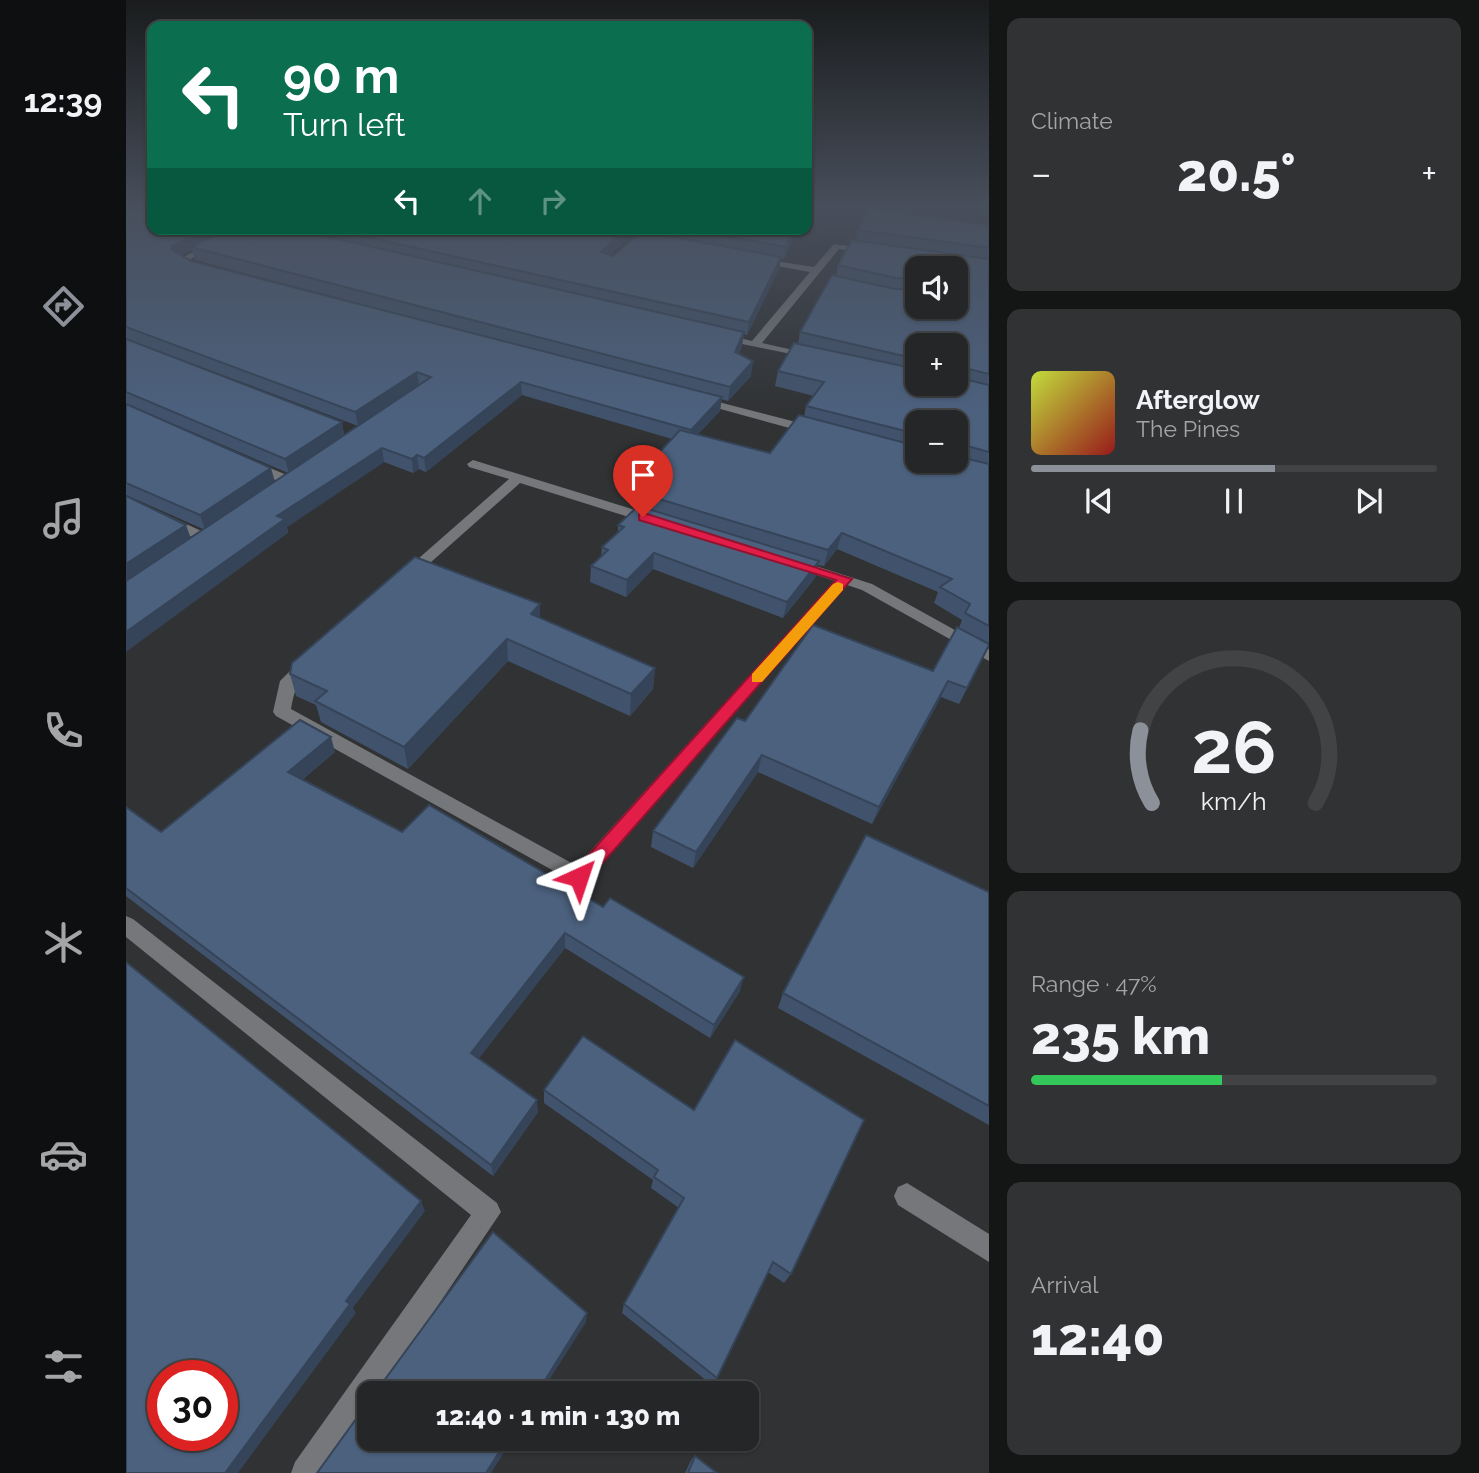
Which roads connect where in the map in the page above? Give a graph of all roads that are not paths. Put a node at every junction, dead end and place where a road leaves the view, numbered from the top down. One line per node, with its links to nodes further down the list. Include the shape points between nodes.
1 (809, 278): 5 (street)
2 (817, 278): 3 (street)
3 (820, 280)
4 (714, 335): 5 (street)
5 (754, 345): 6 (street)
6 (822, 359)
7 (691, 398): 8 (street)
8 (824, 433)
9 (239, 459): 12 (street)
10 (473, 464): 11 (street)
11 (517, 479): 14 (street); 18 (street)
12 (289, 481)
13 (126, 500): 15 (street)
14 (661, 523)
15 (205, 538)
16 (779, 559): 17 (street)
17 (845, 579): 19 (street, via 579,877 282,712 288,681); 20 (street)
18 (392, 589)
19 (320, 653)
20 (989, 656)
21 (126, 925): 24 (street, via 488,1212)
22 (907, 1196): 23 (street)
23 (989, 1250)
24 (306, 1473)

